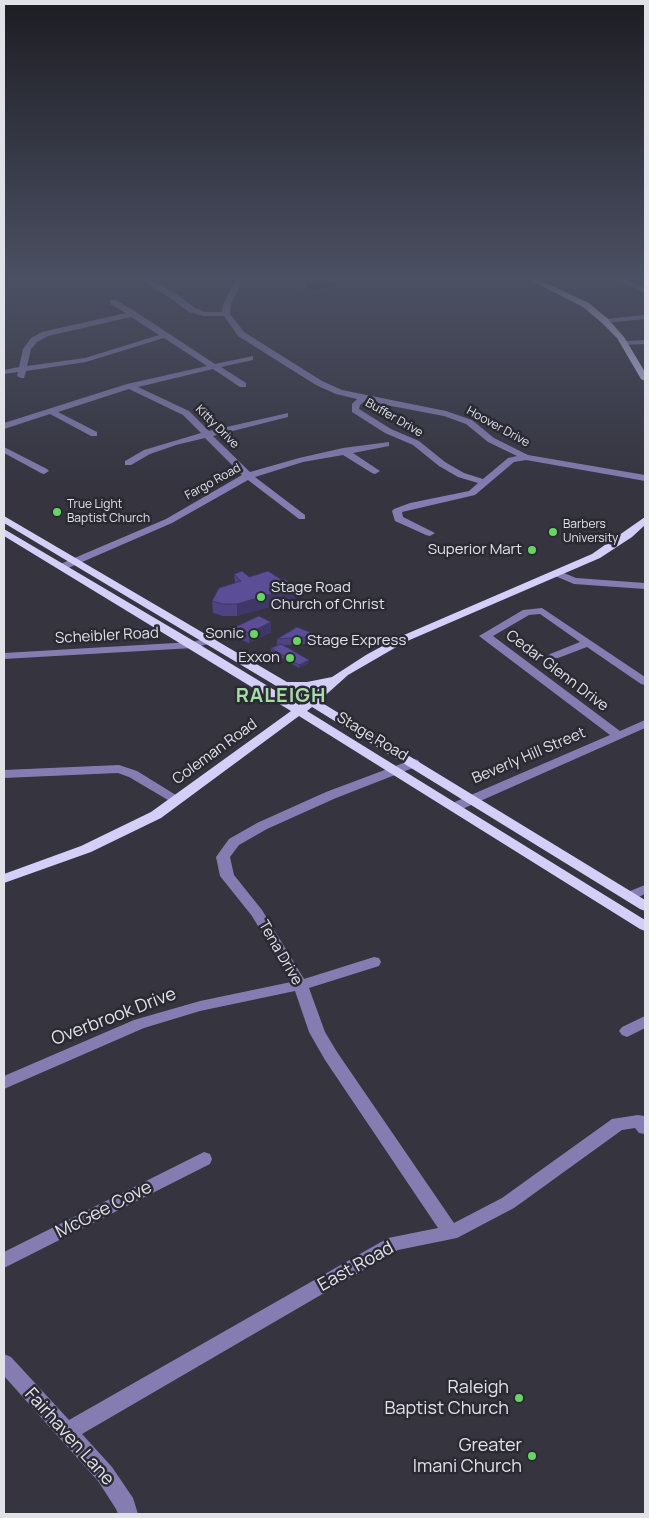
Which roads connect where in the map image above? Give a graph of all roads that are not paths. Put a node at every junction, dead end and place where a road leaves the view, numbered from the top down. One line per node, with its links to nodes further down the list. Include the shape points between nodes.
1 (26, 349): 9 (street)
2 (124, 349): 9 (street)
3 (186, 349): 7 (street)
4 (265, 349): 13 (street, Hoover Drive, via 319,383)
5 (628, 349): 10 (main road)
6 (250, 358): 7 (street)
7 (211, 366): 11 (street); 12 (street)
8 (4, 372): 9 (street)
9 (21, 374)
10 (645, 380)
11 (243, 384)
12 (130, 386): 14 (street); 18 (street, Kitty Drive, via 186,413)
13 (363, 398): 22 (street, Hoover Drive, via 446,414 469,422 491,440); 28 (street, Buffer Drive, via 355,410 388,431 416,443 461,475)
14 (51, 411): 16 (street); 17 (street)
15 (285, 415): 18 (street)
16 (4, 426)
17 (94, 434)
18 (206, 434): 23 (street, via 147,452); 26 (street, Kitty Drive)
19 (386, 444): 21 (street, Fargo Road)
20 (4, 450): 24 (street)
21 (343, 451): 25 (street); 26 (street, Fargo Road)
22 (526, 457): 27 (street, Hoover Drive); 28 (street, via 511,460)
23 (128, 463)
24 (44, 471)
25 (375, 471)
26 (248, 476): 29 (street, Kitty Drive); 34 (street, Fargo Road, via 169,521)
27 (645, 478)
28 (486, 483): 33 (street, via 472,493 397,511 398,519)
29 (302, 517)
30 (4, 519): 34 (main road, Stage Road)
31 (645, 520): 36 (main road, Coleman Road, via 596,556)
32 (4, 532): 35 (main road, Stage Road)
33 (430, 533)
34 (76, 561): 35 (street, Fargo Road); 38 (main road, Stage Road)
35 (62, 567): 40 (main road, Stage Road)
36 (559, 574): 37 (street, via 574,580); 43 (main road, Coleman Road, via 401,640)
37 (645, 586)
38 (211, 640): 40 (street, Scheibler Road); 45 (main road, Stage Road)
39 (589, 643): 42 (street); 44 (street, Cedar Glenn Drive); 49 (street, Cedar Glenn Drive, via 542,611 527,612 485,636)
40 (193, 645): 41 (street, Scheibler Road); 47 (main road, Stage Road)
41 (4, 656)
42 (554, 656)
43 (337, 679): 45 (main road, via 307,686); 46 (main road, Coleman Road)
44 (645, 682)
45 (285, 686): 46 (main road, Stage Road)
46 (311, 702): 47 (main road, Coleman Road); 50 (main road, Stage Road)
47 (299, 711): 51 (main road, Stage Road); 54 (main road, Coleman Road)
48 (645, 724): 49 (street, Beverly Hill Street)
49 (618, 736): 53 (street, Beverly Hill Street)
50 (414, 763): 51 (street, Tena Drive); 53 (main road, Stage Road)
51 (396, 770): 55 (main road, Stage Road); 62 (street, Tena Drive, via 262,826 234,842 223,857 227,876 257,913)
52 (4, 774): 54 (street, via 119,769)
53 (472, 798): 55 (street, Beverly Hill Street); 58 (main road, Stage Road)
54 (178, 800): 56 (main road, Coleman Road, via 156,815 86,849)
55 (455, 807): 60 (main road, Stage Road)
56 (4, 879)
57 (645, 889): 58 (street)
58 (630, 896): 59 (main road, Stage Road)
59 (645, 906)
60 (645, 926)
61 (374, 962): 62 (street, Overbrook Drive)
62 (300, 984): 65 (street, Overbrook Drive, via 200,1006 139,1024); 68 (street, Tena Drive, via 317,1032)
63 (645, 1021): 64 (street)
64 (627, 1031)
65 (4, 1083)
66 (645, 1128): 68 (street, East Road, via 638,1122 618,1124 508,1203)
67 (204, 1159): 69 (street, McGee Cove)
68 (451, 1233): 71 (street, East Road, via 394,1243)
69 (4, 1260)
70 (4, 1363): 71 (street, Fairhaven Lane)
71 (67, 1432): 72 (street, Fairhaven Lane, via 105,1474 126,1505)
72 (128, 1514)

